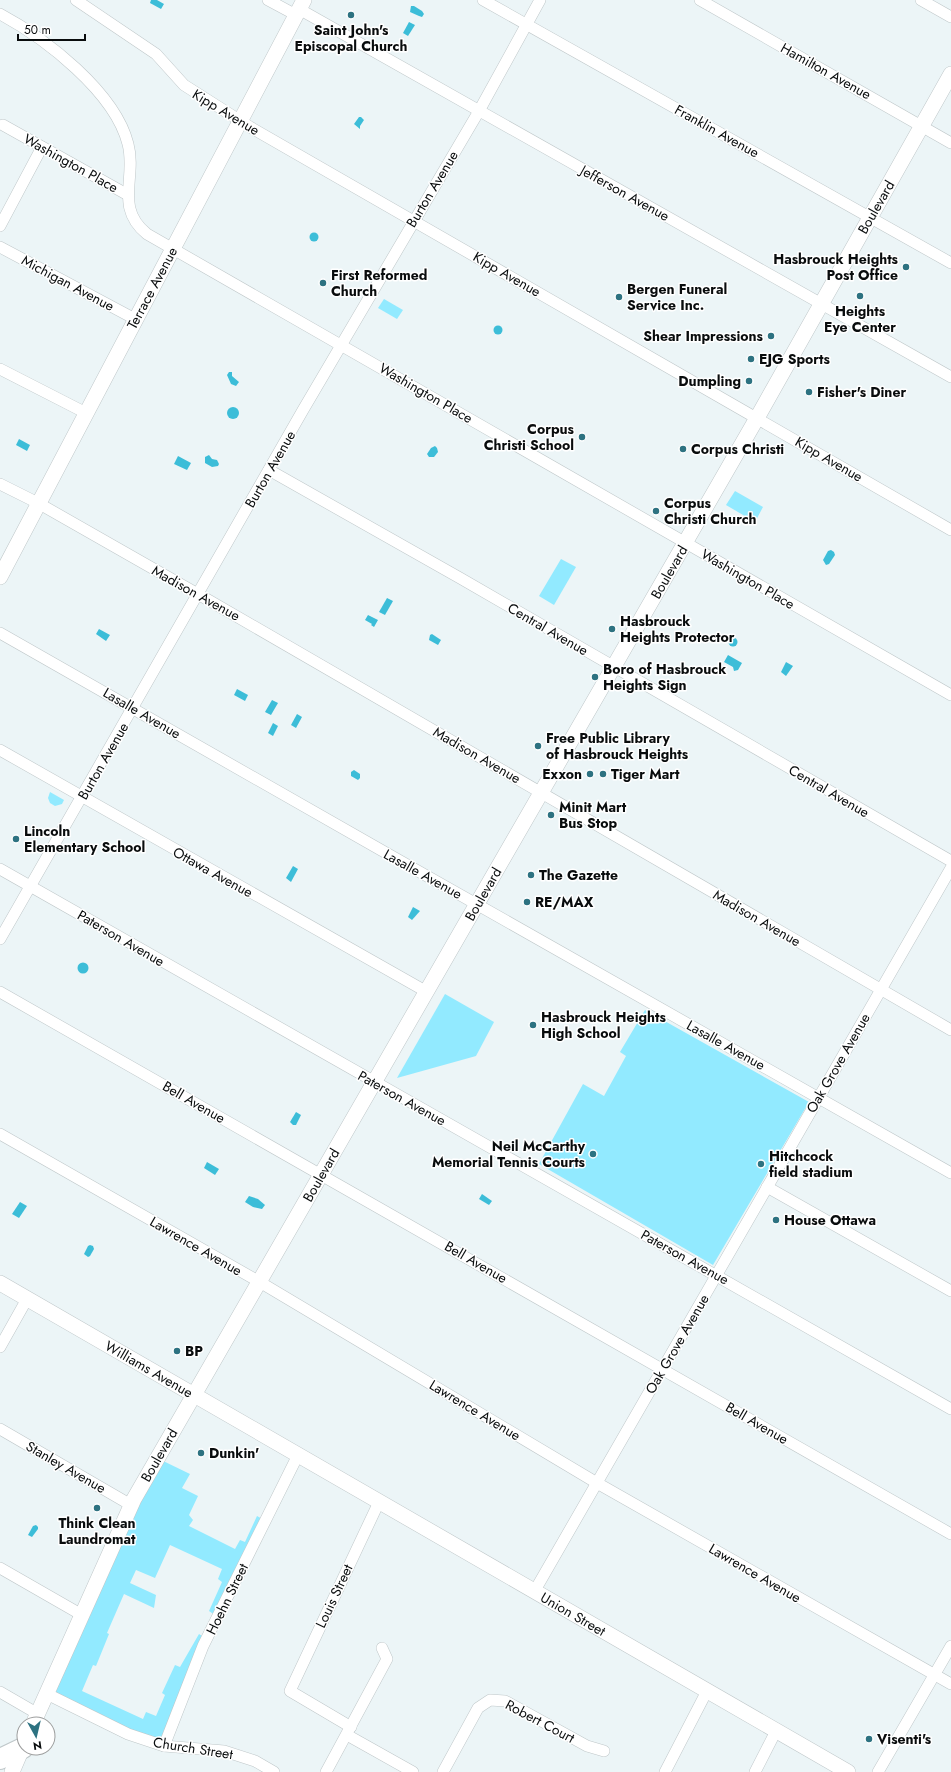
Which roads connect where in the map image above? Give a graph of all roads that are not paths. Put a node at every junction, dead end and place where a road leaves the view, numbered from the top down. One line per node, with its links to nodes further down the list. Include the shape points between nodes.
1 (76, 0): 13 (street, Kipp Avenue, via 156,54 184,86)
2 (268, 0): 7 (street, Jefferson Avenue)
3 (483, 0): 10 (street, Franklin Avenue)
4 (540, 0): 10 (street, Burton Avenue)
5 (700, 0): 15 (street, Hamilton Avenue)
6 (921, 0): 9 (street)
7 (299, 8): 12 (street, Jefferson Avenue); 13 (street, Terrace Avenue)
8 (0, 14): 18 (street, via 70,64 107,102 123,129 128,145)
9 (951, 17)
10 (526, 25): 12 (street, Burton Avenue); 20 (street, Franklin Avenue)
11 (951, 74): 15 (street, Boulevard)
12 (478, 111): 19 (street, Burton Avenue); 25 (street, Jefferson Avenue)
13 (240, 121): 19 (street, Kipp Avenue); 23 (street, Terrace Avenue)
14 (3, 125): 17 (street, Washington Place)
15 (922, 126): 16 (street, Hamilton Avenue); 20 (street, Boulevard)
16 (951, 143)
17 (42, 147): 18 (street, Washington Place); 21 (street)
18 (128, 195): 23 (street, Washington Place, via 130,212 140,228)
19 (408, 217): 27 (street, Burton Avenue); 31 (street, Kipp Avenue)
20 (870, 217): 24 (street, Franklin Avenue); 25 (street, Boulevard)
21 (0, 226)
22 (0, 247): 26 (street, Michigan Avenue)
23 (173, 249): 26 (street, Terrace Avenue); 27 (street, Washington Place)
24 (951, 263)
25 (822, 304): 29 (street, Jefferson Avenue); 31 (street, Boulevard)
26 (135, 319): 30 (street, Terrace Avenue)
27 (342, 345): 32 (street, Burton Avenue); 36 (street, Washington Place)
28 (0, 369): 30 (street)
29 (951, 377)
30 (86, 413): 34 (street, Terrace Avenue)
31 (757, 418): 35 (street, Kipp Avenue); 36 (street, Boulevard)
32 (269, 470): 38 (street, Burton Avenue); 40 (street, Central Avenue)
33 (0, 484): 34 (street, Madison Avenue)
34 (38, 503): 37 (street, Terrace Avenue); 38 (street, Madison Avenue)
35 (951, 530)
36 (685, 543): 40 (street, Boulevard); 41 (street, Washington Place)
37 (0, 577)
38 (198, 595): 42 (street, Burton Avenue); 44 (street, Madison Avenue)
39 (0, 632): 42 (street, Lasalle Avenue)
40 (614, 668): 44 (street, Boulevard); 46 (street, Central Avenue)
41 (951, 695)
42 (133, 708): 45 (street, Burton Avenue); 50 (street, Lasalle Avenue)
43 (0, 750): 45 (street, Ottawa Avenue)
44 (542, 792): 50 (street, Boulevard); 52 (street, Madison Avenue)
45 (82, 796): 49 (street, Burton Avenue); 54 (street, Ottawa Avenue)
46 (951, 861)
47 (951, 868): 52 (street, Oak Grove Avenue)
48 (0, 869): 49 (street, Paterson Avenue)
49 (30, 886): 51 (street, Burton Avenue); 56 (street, Paterson Avenue)
50 (477, 904): 54 (street, Boulevard); 57 (street, Lasalle Avenue)
51 (0, 939)
52 (881, 990): 55 (street, Madison Avenue); 57 (street, Oak Grove Avenue)
53 (0, 992): 60 (street, Bell Avenue)
54 (427, 992): 56 (street, Boulevard)
55 (951, 1030)
56 (375, 1082): 60 (street, Boulevard); 62 (street, Paterson Avenue)
57 (818, 1098): 59 (street, Lasalle Avenue); 61 (street, Oak Grove Avenue)
58 (0, 1134): 63 (street, Lawrence Avenue)
59 (951, 1173)
60 (322, 1174): 63 (street, Boulevard); 68 (street, Bell Avenue)
61 (767, 1187): 62 (street, Oak Grove Avenue); 65 (street)
62 (717, 1274): 68 (street, Oak Grove Avenue); 70 (street, Paterson Avenue)
63 (258, 1281): 69 (street, Boulevard); 73 (street, Lawrence Avenue)
64 (0, 1283): 66 (street, Williams Avenue)
65 (951, 1291)
66 (28, 1299): 67 (street); 69 (street, Williams Avenue)
67 (0, 1347)
68 (663, 1368): 73 (street, Oak Grove Avenue); 76 (street, Bell Avenue)
69 (194, 1395): 72 (street, Williams Avenue); 75 (street, Boulevard)
70 (951, 1409)
71 (0, 1429): 75 (street, Stanley Avenue)
72 (298, 1455): 74 (street, Union Street); 91 (street, Hoehn Street, via 201,1651)
73 (597, 1483): 78 (street, Oak Grove Avenue); 82 (street, Lawrence Avenue)
74 (379, 1502): 78 (street, Union Street); 89 (street, Louis Street, via 290,1691)
75 (131, 1505): 79 (street, Boulevard)
76 (951, 1534)
77 (0, 1568): 79 (street)
78 (534, 1592): 84 (street, Union Street)
79 (82, 1615): 86 (street, Boulevard)
80 (951, 1646): 82 (street)
81 (382, 1648): 89 (street, via 387,1659)
82 (934, 1674): 83 (street, Lawrence Avenue); 104 (street)
83 (951, 1684)
84 (707, 1691): 90 (street, Union Street); 101 (street)
85 (0, 1692): 87 (street)
86 (47, 1694): 88 (street, Boulevard); 91 (street, Church Street, via 128,1734)
87 (32, 1716)
88 (37, 1716)
89 (349, 1731): 98 (street); 99 (street)
90 (776, 1731): 102 (street); 103 (street, Union Street)
91 (164, 1746): 97 (street, Church Street, via 224,1751 254,1761)
92 (16, 1750): 95 (highway)
93 (604, 1750): 100 (street, Robert Court, via 588,1746 505,1701 490,1700 478,1708)
94 (19, 1756): 96 (street)
95 (0, 1759)
96 (12, 1772)
97 (274, 1772)
98 (326, 1772)
99 (413, 1772)
100 (443, 1772)
101 (664, 1772)
102 (755, 1772)
103 (848, 1772)
104 (878, 1772)

